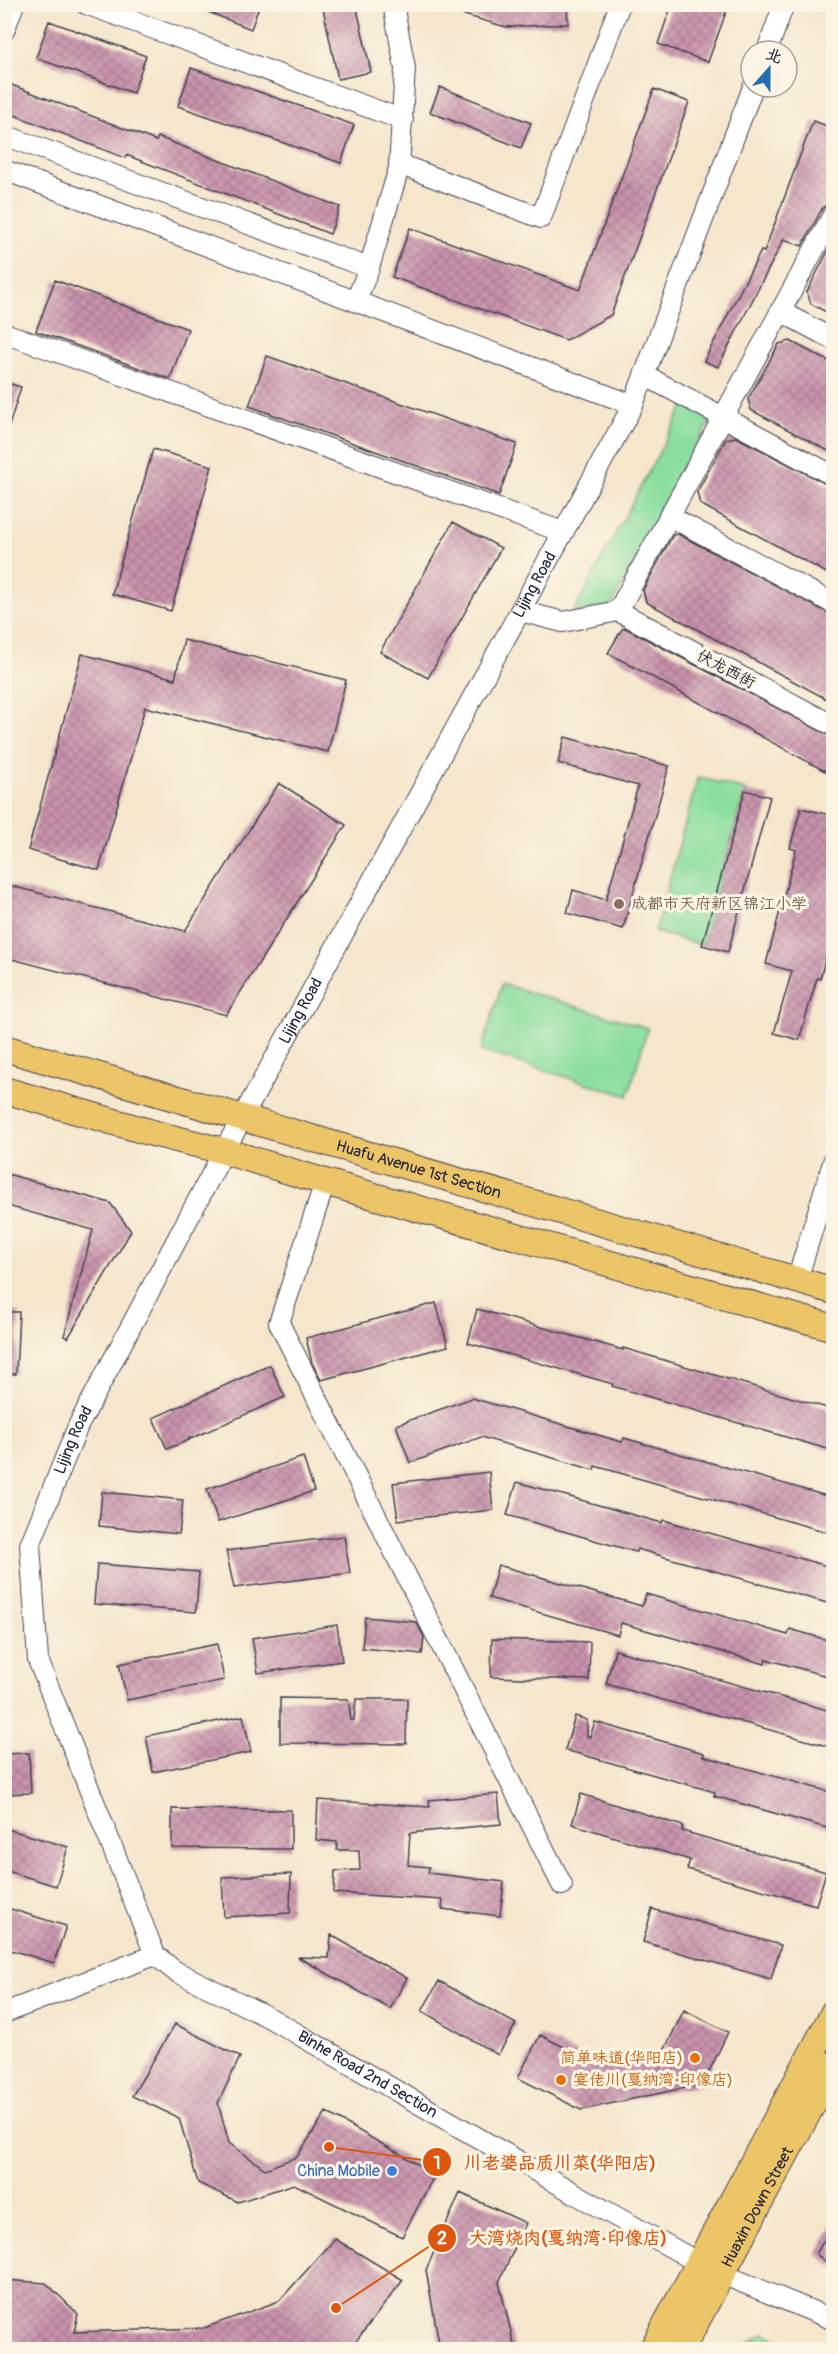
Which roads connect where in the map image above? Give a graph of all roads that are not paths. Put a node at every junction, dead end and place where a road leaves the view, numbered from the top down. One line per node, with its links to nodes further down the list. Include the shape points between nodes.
1 (14, 4): 6 (street)
2 (86, 4): 9 (street)
3 (393, 4): 9 (street, via 405,68)
4 (620, 4): 11 (street, via 541,218)
5 (784, 4): 7 (street)
6 (4, 32)
7 (771, 39)
8 (748, 99): 19 (street, Lijing Road)
9 (403, 120): 11 (street)
10 (4, 135): 14 (street)
11 (399, 164): 14 (street)
12 (4, 170): 15 (street)
13 (834, 213): 16 (street)
14 (369, 268): 15 (street)
15 (356, 301): 20 (street)
16 (780, 311): 18 (street); 21 (street)
17 (4, 333): 24 (street)
18 (834, 340)
19 (644, 375): 20 (street, Lijing Road); 21 (street)
20 (633, 405): 24 (street, Lijing Road)
21 (723, 417): 22 (street); 23 (street)
22 (834, 476)
23 (669, 516): 25 (street); 27 (street)
24 (563, 532): 26 (street, Lijing Road)
25 (834, 604)
26 (520, 611): 27 (street, via 563,622); 31 (street, Lijing Road)
27 (618, 611): 28 (street, 伏龙西街)
28 (834, 726)
29 (4, 1048): 31 (main road, Huafu Avenue 1st Section)
30 (4, 1090): 32 (main road)
31 (242, 1118): 32 (street, Lijing Road); 35 (main road, Huafu Avenue 1st Section)
32 (224, 1151): 34 (main road); 39 (street, Lijing Road, via 78,1426 30,1545 38,1660)
33 (834, 1159): 35 (street)
34 (325, 1182): 37 (main road); 38 (street, via 279,1323)
35 (797, 1280): 36 (main road, Huafu Avenue 1st Section)
36 (834, 1290)
37 (834, 1328)
38 (562, 1885)
39 (155, 1955): 41 (street); 43 (street, Binhe Road 2nd Section, via 175,1971 268,2017)
40 (834, 2012): 43 (main road)
41 (4, 2013)
42 (834, 2064): 44 (main road, Huaxin Down Street)
43 (699, 2263): 44 (street, Binhe Road 2nd Section); 46 (main road)
44 (722, 2274): 45 (street, Binhe Road 2nd Section); 47 (main road, Huaxin Down Street)
45 (834, 2320)
46 (652, 2349)
47 (681, 2349)

